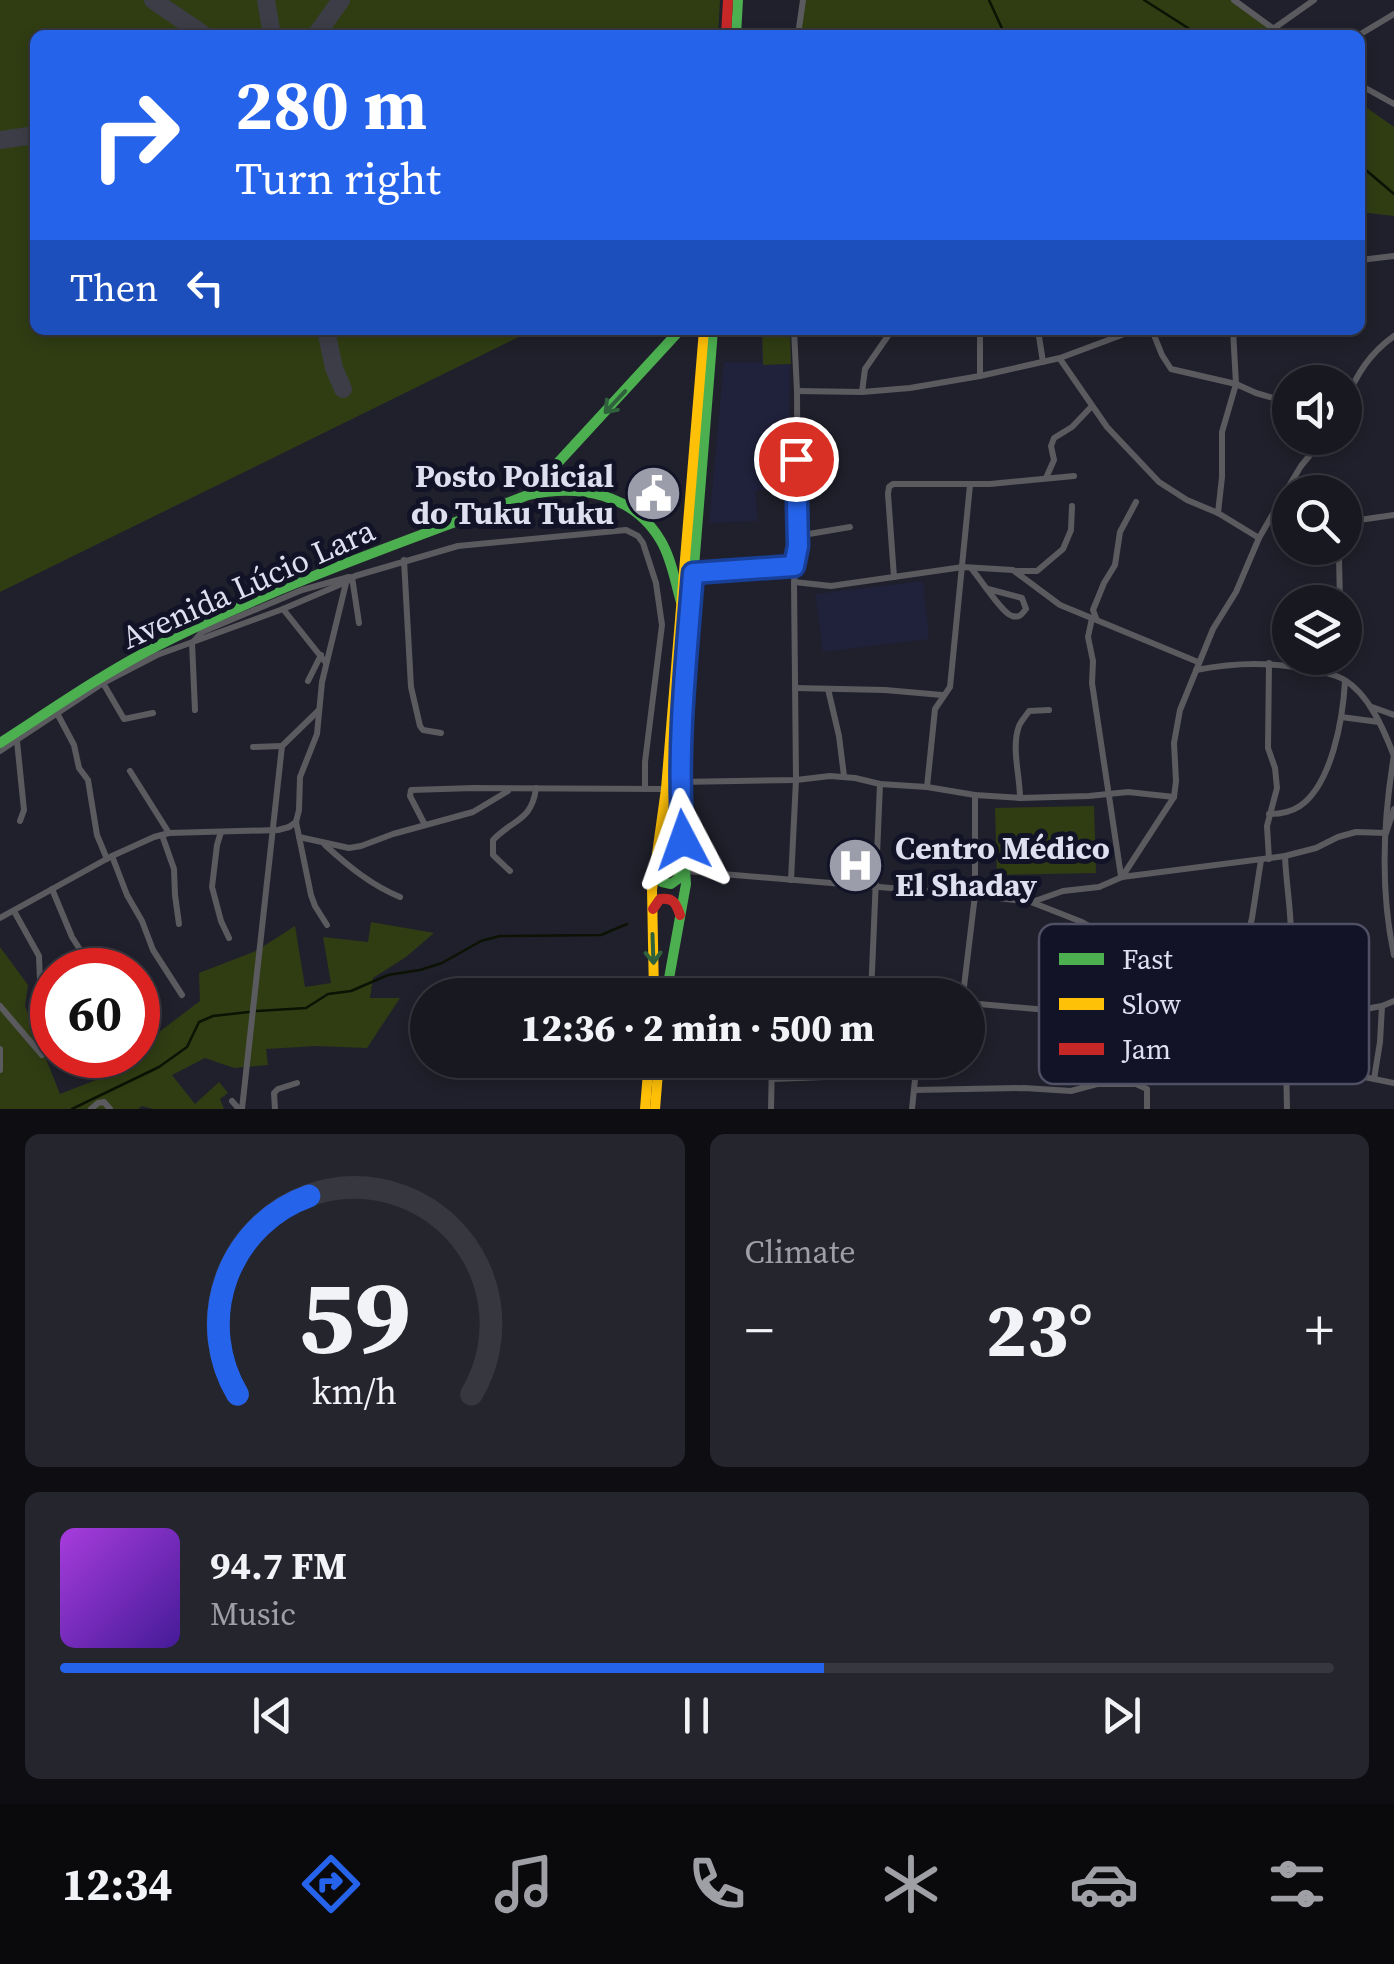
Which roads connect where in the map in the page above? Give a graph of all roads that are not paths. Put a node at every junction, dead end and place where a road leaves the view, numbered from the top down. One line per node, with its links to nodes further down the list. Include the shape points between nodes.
1 (728, 0): 7 (main road)
2 (738, 0): 8 (main road)
3 (803, 0): 9 (street)
4 (1234, 0): 10 (street)
5 (1314, 0): 11 (street)
6 (1394, 14): 12 (street)
7 (726, 30)
8 (736, 30)
9 (799, 30)
10 (1275, 30)
11 (1282, 30)
12 (1365, 31)
13 (1365, 88): 14 (street)
14 (1394, 104)
15 (1394, 256): 16 (street)
16 (1365, 259)
17 (675, 335): 40 (main road, Avenida Lúcio Lara, one-way to 40)
18 (704, 335): 59 (main road)
19 (713, 335): 54 (main road)
20 (794, 335): 33 (street)
21 (889, 335): 34 (street, via 865,369)
22 (980, 335): 31 (street)
23 (1039, 335): 29 (street)
24 (1122, 335): 28 (street)
25 (1154, 335): 32 (street, via 1171,369)
26 (1233, 335): 32 (street)
27 (1394, 336): 30 (street)
28 (1060, 358): 29 (street); 36 (street)
29 (1043, 362): 31 (street)
30 (1362, 369)
31 (980, 376): 34 (street)
32 (1236, 384): 35 (street); 43 (street, via 1222,432)
33 (797, 391): 34 (street); 48 (street)
34 (862, 392)
35 (1272, 398)
36 (1092, 406): 38 (street, via 1054,438); 43 (street, via 1159,482)
37 (1074, 476): 38 (street)
38 (1046, 478): 39 (street)
39 (970, 485): 52 (street); 55 (street, via 889,488)
40 (528, 495): 59 (main road, Avenida Lúcio Lara, via 578,489 627,506 662,544); 90 (main road, Avenida Lúcio Lara, via 270,594 156,647)
41 (1136, 502): 61 (street)
42 (1072, 506): 53 (street, via 1071,530 1058,554 1037,570)
43 (1218, 513): 49 (street)
44 (1394, 515): 46 (street)
45 (1272, 516): 49 (street)
46 (1362, 520)
47 (850, 527): 48 (street)
48 (798, 536): 51 (street)
49 (1259, 538): 69 (street)
50 (404, 560): 56 (street); 63 (street, via 458,546 626,530 638,536 648,557); 88 (street, via 412,692 423,730)
51 (794, 566): 54 (street); 57 (street)
52 (967, 567): 53 (street); 55 (street); 58 (street); 77 (street, via 950,686)
53 (1013, 570): 61 (street, via 1060,604)
54 (693, 573): 98 (main road)
55 (894, 577): 57 (street, via 831,586)
56 (351, 578): 60 (street); 62 (street); 65 (street, via 302,590); 66 (street)
57 (794, 582): 74 (street)
58 (988, 589): 58 (street, via 1007,613 1023,614 1022,598)
59 (682, 606): 64 (main road)
60 (283, 610): 65 (street); 66 (street)
61 (1094, 618): 69 (street); 106 (street, via 1088,637)
62 (359, 623)
63 (661, 631): 64 (street); 103 (street)
64 (680, 632): 104 (main road)
65 (192, 642): 73 (street); 80 (street)
66 (323, 659): 71 (street); 81 (street)
67 (1269, 663): 68 (street); 69 (street); 110 (street, via 1268,748 1277,788)
68 (1272, 664)
69 (1197, 666): 107 (street, via 1176,730)
70 (1332, 675): 72 (street)
71 (308, 680)
72 (1345, 680): 75 (street); 78 (street)
73 (103, 683): 83 (street); 84 (street, via 124,720)
74 (795, 688): 76 (street); 97 (street)
75 (1352, 688): 78 (street); 79 (street)
76 (828, 690): 77 (street); 96 (street)
77 (942, 696): 100 (street)
78 (1344, 698): 86 (street)
79 (1369, 706): 85 (street); 87 (street)
80 (196, 710)
81 (319, 710): 91 (street); 112 (street, via 300,777)
82 (1048, 710): 108 (street, via 1029,712 1018,729)
83 (58, 713): 89 (street); 122 (street, via 88,780 97,835)
84 (153, 713)
85 (1394, 715)
86 (1341, 717): 87 (street); 110 (street, via 1315,792 1300,807)
87 (1379, 722): 94 (street)
88 (441, 732)
89 (17, 739): 93 (street); 111 (street)
90 (0, 743)
91 (282, 746): 92 (street); 114 (street)
92 (253, 747)
93 (0, 750)
94 (1394, 755): 116 (street)
95 (130, 771): 117 (street)
96 (844, 777): 97 (street); 99 (street)
97 (796, 780): 98 (street); 128 (street)
98 (680, 782): 125 (main road)
99 (880, 784): 100 (street); 129 (street)
100 (926, 787): 105 (street)
101 (514, 788): 102 (street); 113 (street, via 473,812); 113 (street, via 412,790)
102 (536, 788): 103 (street); 126 (street, via 528,812 493,840 493,855)
103 (645, 789): 104 (street)
104 (666, 789): 124 (main road)
105 (975, 795): 108 (street); 131 (street)
106 (1109, 796): 107 (street); 108 (street); 127 (street)
107 (1174, 797): 127 (street)
108 (1020, 798)
109 (1394, 809): 116 (street)
110 (1270, 814): 123 (street)
111 (20, 821)
112 (296, 822): 114 (street); 118 (street)
113 (425, 825): 119 (street, via 362,846)
114 (272, 830): 115 (street); 174 (street)
115 (222, 832): 117 (street); 143 (street, via 212,886)
116 (1386, 833): 120 (street, via 1356,832); 121 (street)
117 (165, 834): 122 (street); 138 (street)
118 (299, 838): 119 (street); 142 (street, via 311,895)
119 (324, 844): 132 (street)
120 (1285, 856): 123 (street); 141 (street)
121 (1390, 856): 146 (street, via 1386,912)
122 (110, 857): 130 (street); 151 (street)
123 (1265, 859): 127 (street); 140 (street)
124 (655, 862): 125 (main road, via 658,877 670,884); 135 (main road)
125 (686, 865): 128 (street); 137 (main road)
126 (510, 870)
127 (1122, 877): 133 (street)
128 (790, 880): 129 (street)
129 (877, 887): 131 (street); 149 (street)
130 (52, 889): 134 (street); 145 (street)
131 (975, 894): 133 (street); 150 (street)
132 (400, 897)
133 (1031, 902): 139 (street)
134 (14, 910): 136 (street); 144 (street)
135 (652, 914): 137 (main road, via 668,898); 147 (main road, one-way to 147)
136 (0, 918)
137 (681, 920): 148 (main road)
138 (179, 924)
139 (1086, 924)
140 (1251, 924)
141 (1290, 924)
142 (327, 925)
143 (229, 938)
144 (35, 948)
145 (79, 948)
146 (1394, 956)
147 (654, 978)
148 (669, 978)
149 (869, 978)
150 (965, 978)
151 (182, 995)
152 (1394, 1001): 155 (street)
153 (985, 1005): 157 (street)
154 (0, 1006): 158 (street)
155 (1382, 1006): 156 (street); 166 (street)
156 (1369, 1008)
157 (1039, 1009)
158 (30, 1041)
159 (0, 1048): 160 (street)
160 (0, 1070)
161 (649, 1078): 176 (main road)
162 (658, 1078): 177 (main road)
163 (811, 1078): 167 (street)
164 (915, 1078): 170 (street)
165 (1369, 1078): 166 (street)
166 (1374, 1079): 169 (street)
167 (772, 1080): 178 (street)
168 (297, 1083): 175 (street, via 274,1093)
169 (1394, 1083)
170 (914, 1090): 179 (street); 180 (street, via 1072,1091 1136,1084 1146,1089)
171 (232, 1101): 174 (street)
172 (92, 1109): 173 (street, via 104,1102)
173 (110, 1109)
174 (240, 1109)
175 (275, 1109)
176 (646, 1109)
177 (655, 1109)
178 (771, 1109)
179 (912, 1109)
180 (1148, 1109)

